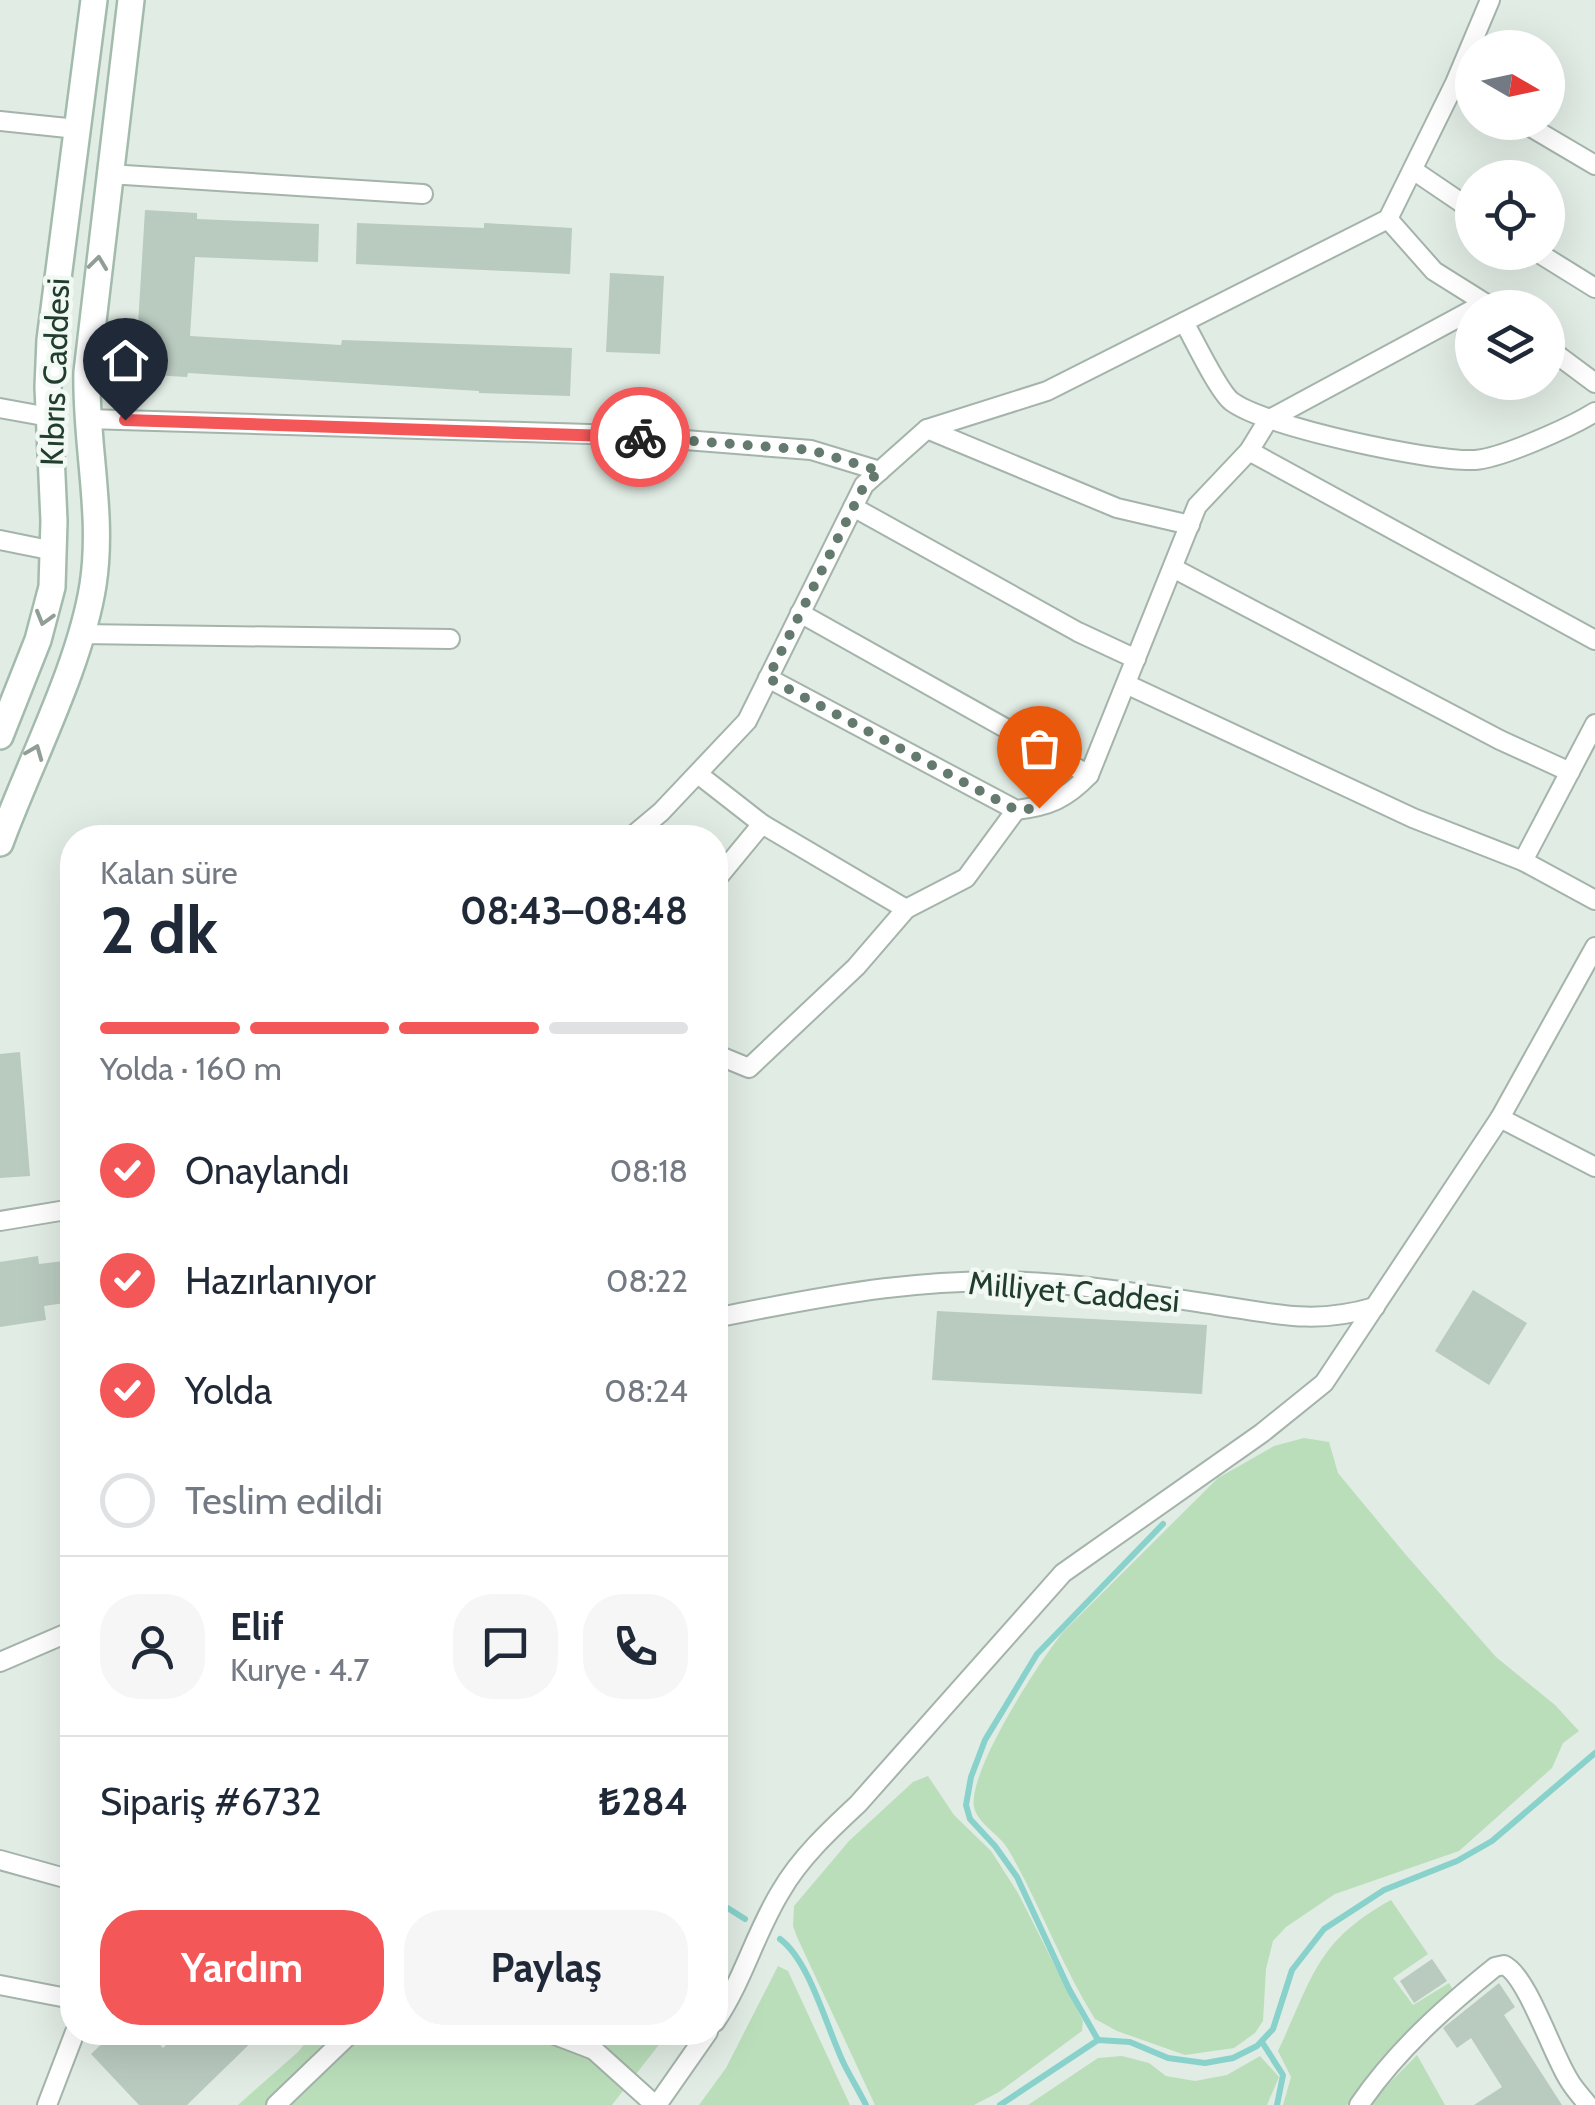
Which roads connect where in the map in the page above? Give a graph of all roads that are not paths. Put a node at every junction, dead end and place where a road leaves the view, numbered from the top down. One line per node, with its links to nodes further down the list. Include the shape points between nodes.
1 (94, 0): 7 (main road, Kıbrıs Caddesi)
2 (131, 0): 11 (main road)
3 (1490, 0): 4 (street)
4 (1477, 30)
5 (1455, 83): 10 (street)
6 (0, 121): 7 (street)
7 (77, 129): 24 (main road, Kıbrıs Caddesi, via 54,293)
8 (1552, 140): 9 (street)
9 (1595, 166)
10 (1412, 170): 13 (street); 14 (street)
11 (108, 174): 12 (street); 25 (main road, one-way to 11)
12 (423, 194)
13 (1455, 199)
14 (1388, 219): 17 (street); 19 (street)
15 (1565, 269): 16 (street)
16 (1595, 288)
17 (1459, 290)
18 (1455, 321): 26 (street)
19 (1184, 322): 26 (street, via 1228,399); 27 (street, via 1047,391)
20 (1565, 361): 21 (street)
21 (1595, 383)
22 (0, 408): 24 (street)
23 (1595, 412): 26 (street, via 1479,460 1433,458)
24 (49, 417): 33 (main road, Kıbrıs Caddesi)
25 (87, 419): 29 (street, via 622,435 811,450); 36 (main road, via 96,546)
26 (1268, 420): 28 (street)
27 (927, 429): 29 (street); 31 (street, via 1117,508)
28 (1248, 451): 31 (street, via 1197,506); 38 (street)
29 (880, 471): 30 (street)
30 (853, 507): 35 (street); 39 (street)
31 (1190, 525): 34 (street)
32 (0, 540): 33 (street)
33 (54, 552): 41 (main road, Kıbrıs Caddesi, one-way to 41, via 47,612)
34 (1172, 568): 39 (street); 45 (street)
35 (800, 613): 40 (street); 47 (street)
36 (80, 634): 37 (street); 51 (main road, one-way to 36)
37 (450, 639)
38 (1595, 640)
39 (1136, 659): 42 (street)
40 (768, 678): 46 (street, via 747,721); 48 (street)
41 (10, 679): 44 (main road, Kıbrıs Caddesi)
42 (1126, 684): 47 (street); 52 (street, via 1413,818)
43 (1595, 724): 45 (street)
44 (0, 736)
45 (1570, 772): 52 (street)
46 (698, 774): 49 (street); 50 (street)
47 (1089, 775): 48 (street, via 1070,795)
48 (1016, 810): 55 (street, via 966,878)
49 (762, 824): 53 (street); 55 (street)
50 (646, 825)
51 (0, 843)
52 (1523, 861): 54 (street)
53 (728, 865)
54 (1595, 900)
55 (906, 910): 57 (street, via 856,968 749,1068)
56 (1595, 947): 58 (street)
57 (728, 1059)
58 (1500, 1118): 59 (street); 62 (street)
59 (1595, 1167)
60 (60, 1211): 61 (street)
61 (0, 1221)
62 (1374, 1307): 63 (street, Milliyet Caddesi, via 1297,1318 1055,1284 935,1282); 70 (street, via 1324,1383 1062,1572 782,1888)
63 (728, 1316)
64 (60, 1636): 65 (street)
65 (0, 1662)
66 (0, 1860): 67 (street)
67 (60, 1877)
68 (0, 1985): 69 (street)
69 (60, 1997)
70 (728, 2003)
71 (70, 2045): 75 (street)
72 (338, 2045): 76 (street)
73 (581, 2045): 77 (street)
74 (699, 2045): 77 (street)
75 (47, 2105)
76 (276, 2105)
77 (656, 2105)
78 (1359, 2105): 79 (street, via 1440,2011 1504,1964)
79 (1588, 2105)

